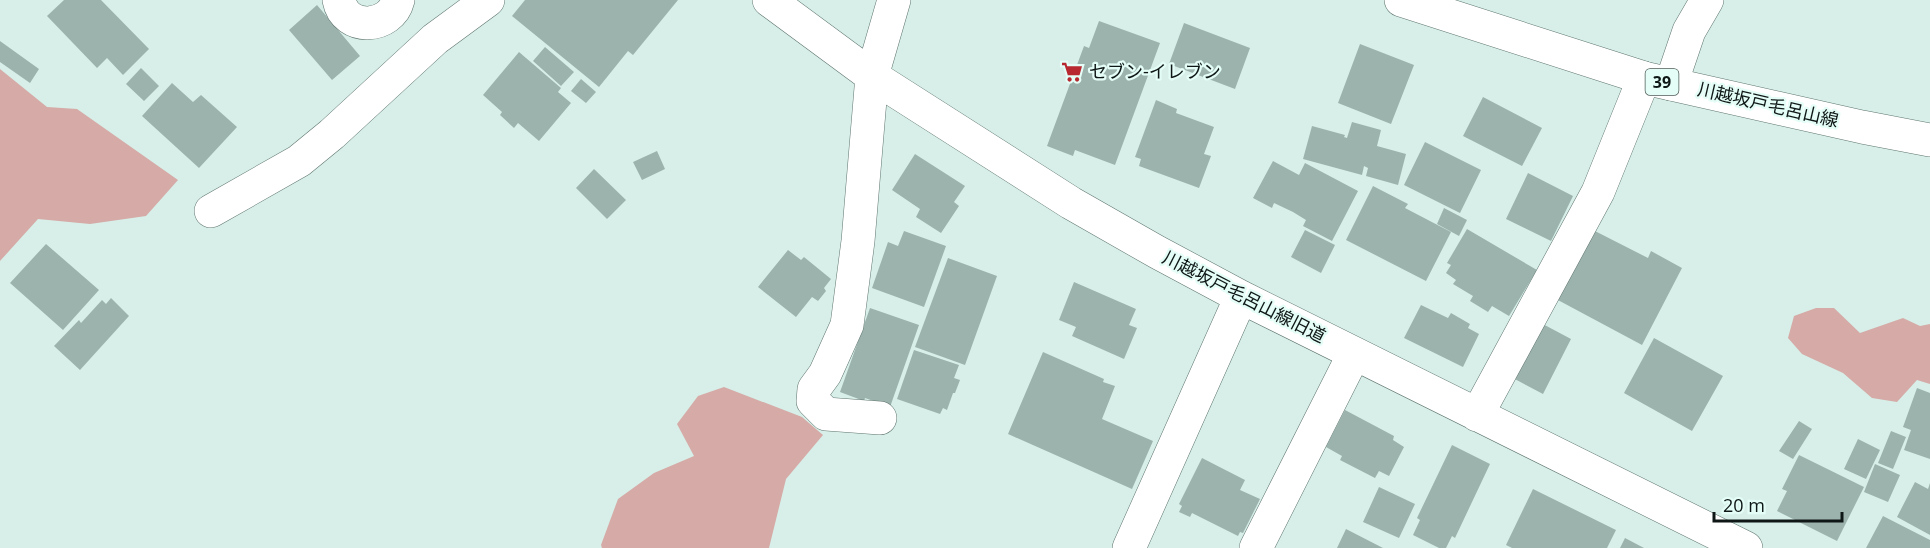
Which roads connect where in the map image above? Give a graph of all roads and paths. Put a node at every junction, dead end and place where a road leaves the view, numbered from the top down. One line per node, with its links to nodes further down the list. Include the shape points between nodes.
1 (339, 0): 7 (street, via 350,19 369,24 383,18)
2 (488, 0): 8 (street)
3 (769, 0): 9 (street, 川越坂戸毛呂山線旧道)
4 (894, 0): 9 (street)
5 (1401, 0): 10 (street, 川越坂戸毛呂山線 / 39)
6 (1707, 0): 10 (street)
7 (397, 4): 8 (street)
8 (435, 39): 12 (street, via 299,161)
9 (872, 76): 13 (street, 川越坂戸毛呂山線旧道, via 1071,203); 16 (street, via 847,325 814,389 813,401 826,414)
10 (1658, 81): 11 (street, 川越坂戸毛呂山線 / 39); 15 (street)
11 (1930, 140)
12 (211, 211)
13 (1241, 297): 14 (street, 川越坂戸毛呂山線旧道); 17 (street)
14 (1354, 354): 15 (street, 川越坂戸毛呂山線旧道); 18 (street)
15 (1477, 415): 19 (street, 川越坂戸毛呂山線旧道)
16 (880, 418)
17 (1129, 548)
18 (1256, 548)
19 (1746, 548)

